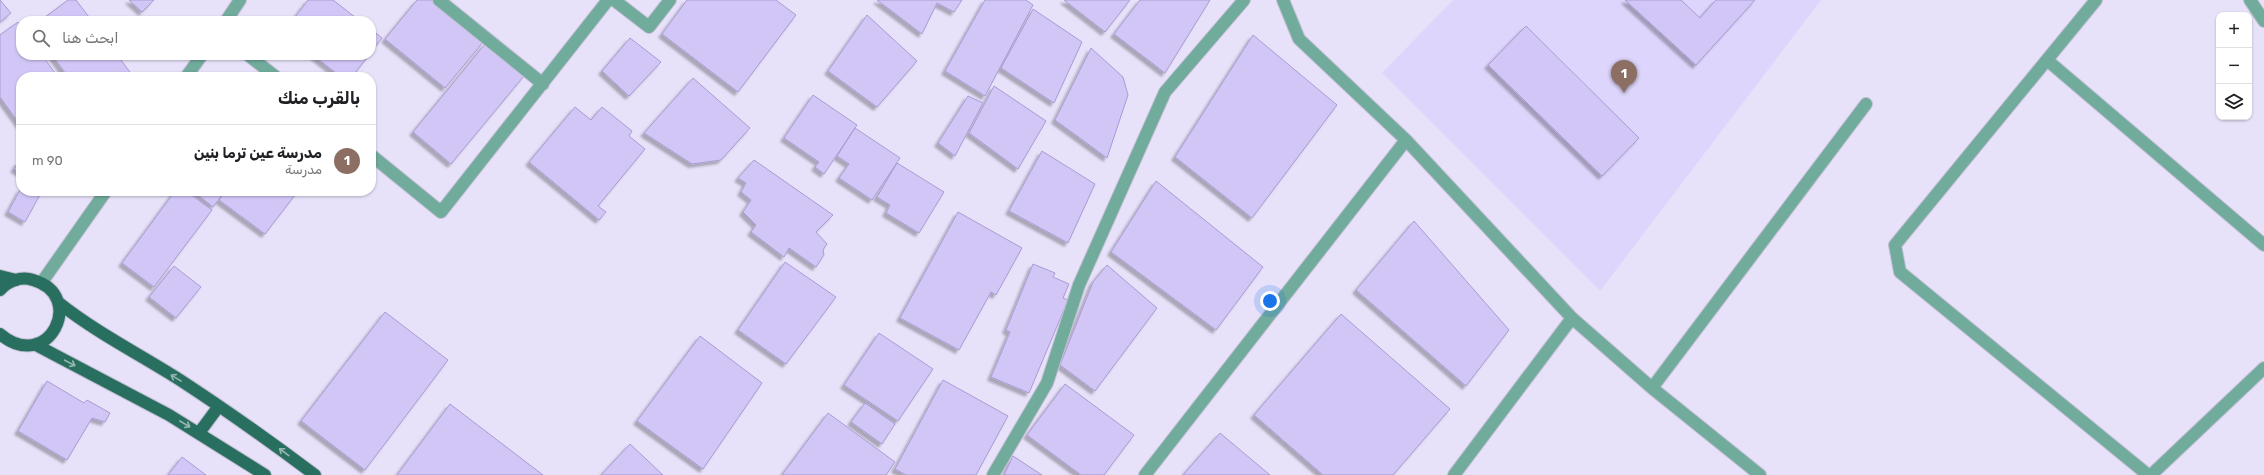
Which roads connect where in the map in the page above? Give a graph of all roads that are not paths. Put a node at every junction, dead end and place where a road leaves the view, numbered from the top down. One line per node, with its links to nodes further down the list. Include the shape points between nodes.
1 (240, 0): 10 (street)
2 (439, 0): 17 (street)
3 (608, 0): 17 (street)
4 (614, 0): 5 (street, via 649,27)
5 (670, 0)
6 (1244, 0): 37 (street, via 1165,92 1079,285 1047,383)
7 (1283, 0): 19 (street, via 1299,39)
8 (2096, 0): 14 (street)
9 (2250, 0): 11 (street)
10 (229, 16)
11 (2264, 22)
12 (198, 60): 15 (street)
13 (254, 60): 16 (street)
14 (2046, 60): 22 (street); 41 (street, via 1895,245 1900,272)
15 (190, 72)
16 (270, 72)
17 (543, 84): 20 (street, via 441,212)
18 (1866, 104): 32 (street)
19 (1406, 140): 28 (street); 38 (street)
20 (376, 159)
21 (102, 196): 25 (street)
22 (2264, 245)
23 (0, 276): 24 (main road)
24 (16, 280): 25 (main road, via 29,278); 26 (main road)
25 (42, 282): 27 (main road, via 52,291)
26 (0, 290)
27 (59, 303): 30 (main road, via 59,320 56,328 50,336); 33 (main road, one-way to 27, via 99,333)
28 (1572, 318): 32 (street); 39 (street)
29 (0, 334): 30 (main road, via 10,342 22,346)
30 (36, 345): 34 (main road, one-way to 34)
31 (2264, 368): 42 (street)
32 (1652, 388): 40 (street)
33 (218, 406): 34 (main road); 36 (main road, one-way to 33)
34 (199, 433): 35 (main road)
35 (265, 475)
36 (315, 475)
37 (993, 475)
38 (1145, 475)
39 (1454, 475)
40 (1760, 475)
41 (2148, 475)
42 (2151, 475)

